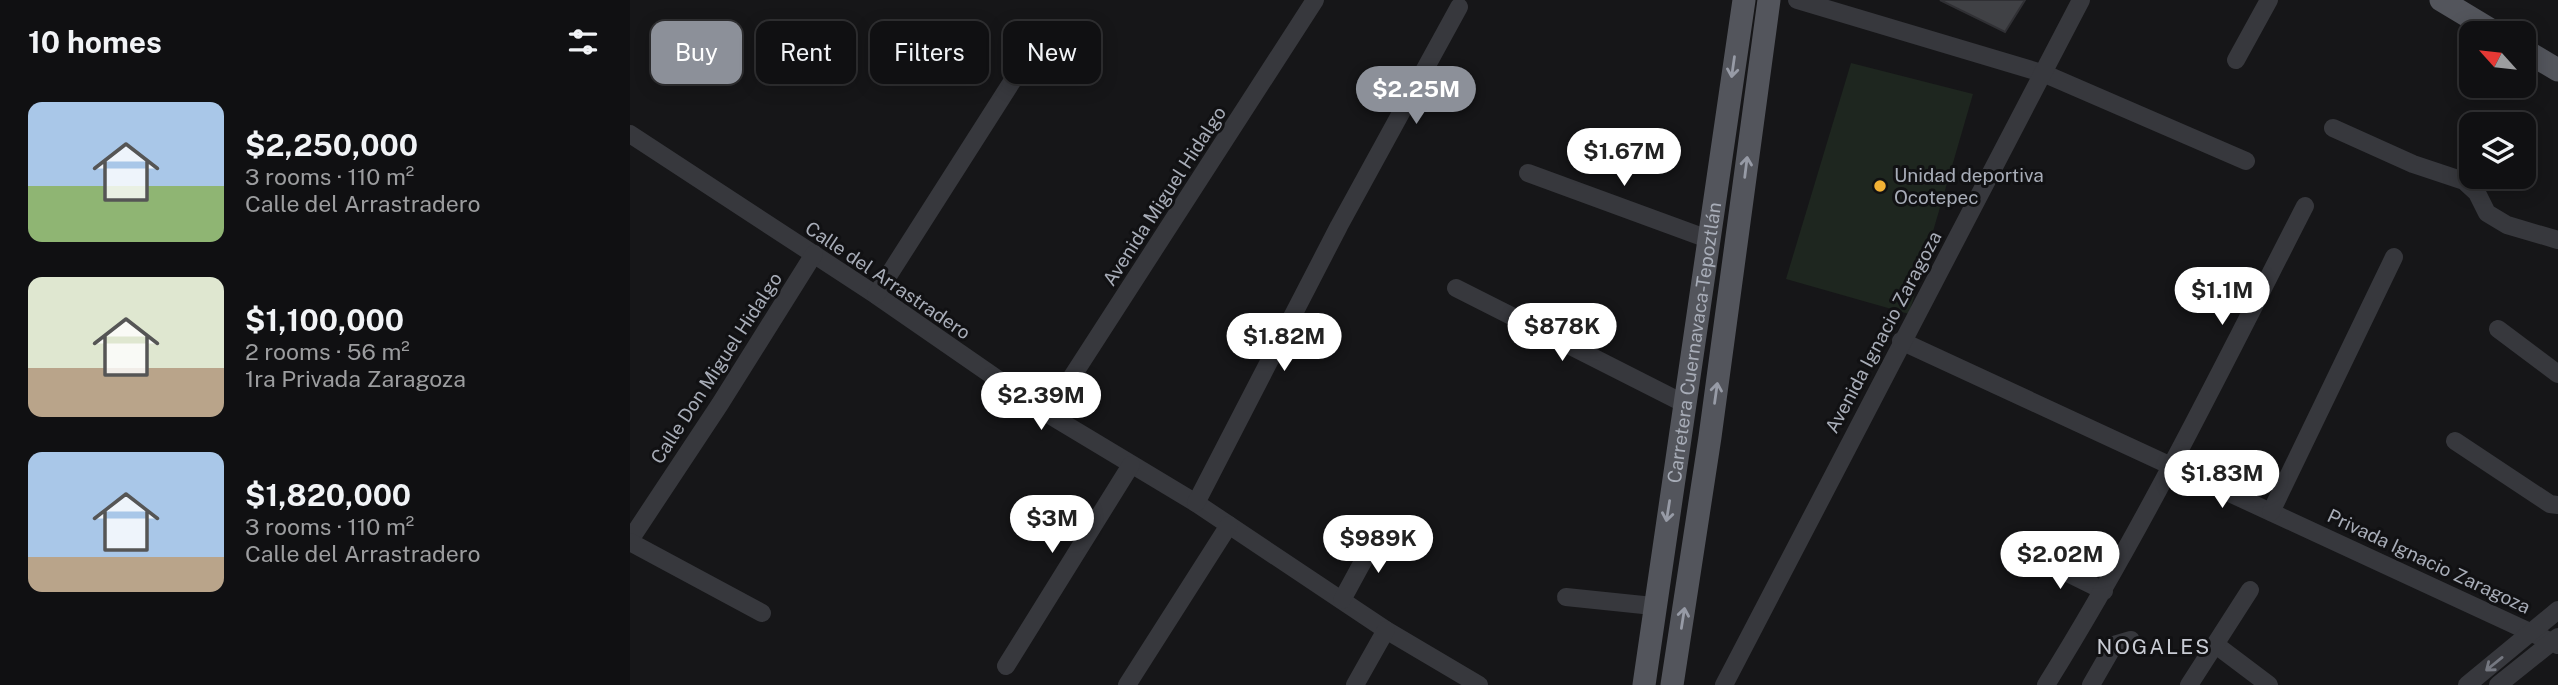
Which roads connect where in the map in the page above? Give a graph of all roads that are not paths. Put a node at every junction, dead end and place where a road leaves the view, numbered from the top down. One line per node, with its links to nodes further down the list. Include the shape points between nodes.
1 (1315, 0): 30 (street, Avenida Miguel Hidalgo)
2 (1744, 0): 20 (main road, Carretera Cuernavaca-Tepoztlán, one-way to 20)
3 (1769, 0): 58 (main road, Carretera Cuernavaca-Tepoztlán, one-way to 3)
4 (1797, 0): 13 (street)
5 (2081, 0): 13 (street, Avenida Ignacio Zaragoza)
6 (2269, 0): 11 (street)
7 (2441, 0): 9 (main road)
8 (1459, 7): 34 (street)
9 (2477, 21)
10 (2536, 57): 12 (main road)
11 (2236, 60)
12 (2558, 70)
13 (2045, 74): 17 (street); 27 (street, Avenida Ignacio Zaragoza)
14 (1011, 84): 25 (street)
15 (2333, 128): 21 (street, via 2464,181 2477,193 2487,213 2507,225)
16 (630, 134): 22 (street, Calle del Arrastradero)
17 (2246, 161)
18 (1528, 173): 20 (street)
19 (2305, 206): 33 (street)
20 (1707, 239): 29 (main road, Carretera Cuernavaca-Tepoztlán)
21 (2558, 240)
22 (814, 254): 25 (street, Calle del Arrastradero); 39 (street, Calle Don Miguel Hidalgo)
23 (2394, 257): 36 (street)
24 (1456, 288): 29 (street)
25 (876, 295): 30 (street, Calle del Arrastradero)
26 (2497, 330): 28 (street)
27 (1901, 341): 33 (street, Privada Ignacio Zaragoza); 59 (street, Avenida Ignacio Zaragoza)
28 (2558, 374)
29 (1685, 404): 45 (main road, Carretera Cuernavaca-Tepoztlán, one-way to 45)
30 (1048, 414): 32 (street, Calle del Arrastradero)
31 (2455, 441): 35 (street)
32 (1131, 465): 34 (street, Calle del Arrastradero); 53 (street)
33 (2173, 465): 36 (street, Privada Ignacio Zaragoza); 42 (street)
34 (1196, 503): 37 (street, Calle del Arrastradero)
35 (2558, 505)
36 (2271, 512): 49 (street, Privada Ignacio Zaragoza)
37 (1229, 525): 44 (street, Calle del Arrastradero); 55 (street)
38 (1379, 532): 44 (street)
39 (630, 541): 47 (street)
40 (2033, 556): 42 (street)
41 (2250, 590): 52 (street)
42 (2105, 591): 60 (street)
43 (1566, 597): 45 (street)
44 (1342, 600): 48 (street, Calle del Arrastradero)
45 (1653, 606): 57 (main road, Carretera Cuernavaca-Tepoztlán)
46 (2558, 610): 49 (street)
47 (762, 613)
48 (1386, 630): 54 (street, Calle del Arrastradero); 56 (street)
49 (2533, 632): 51 (street, Privada Ignacio Zaragoza); 64 (street, one-way to 64)
50 (2131, 640): 61 (street, via 2114,645)
51 (2556, 641): 65 (street)
52 (2216, 645): 62 (street); 63 (street)
53 (1006, 666)
54 (1477, 684)
55 (1127, 685)
56 (1355, 685)
57 (1644, 685)
58 (1672, 685)
59 (1724, 685)
60 (2046, 685)
61 (2091, 685)
62 (2189, 685)
63 (2269, 685)
64 (2467, 685)
65 (2498, 685)

